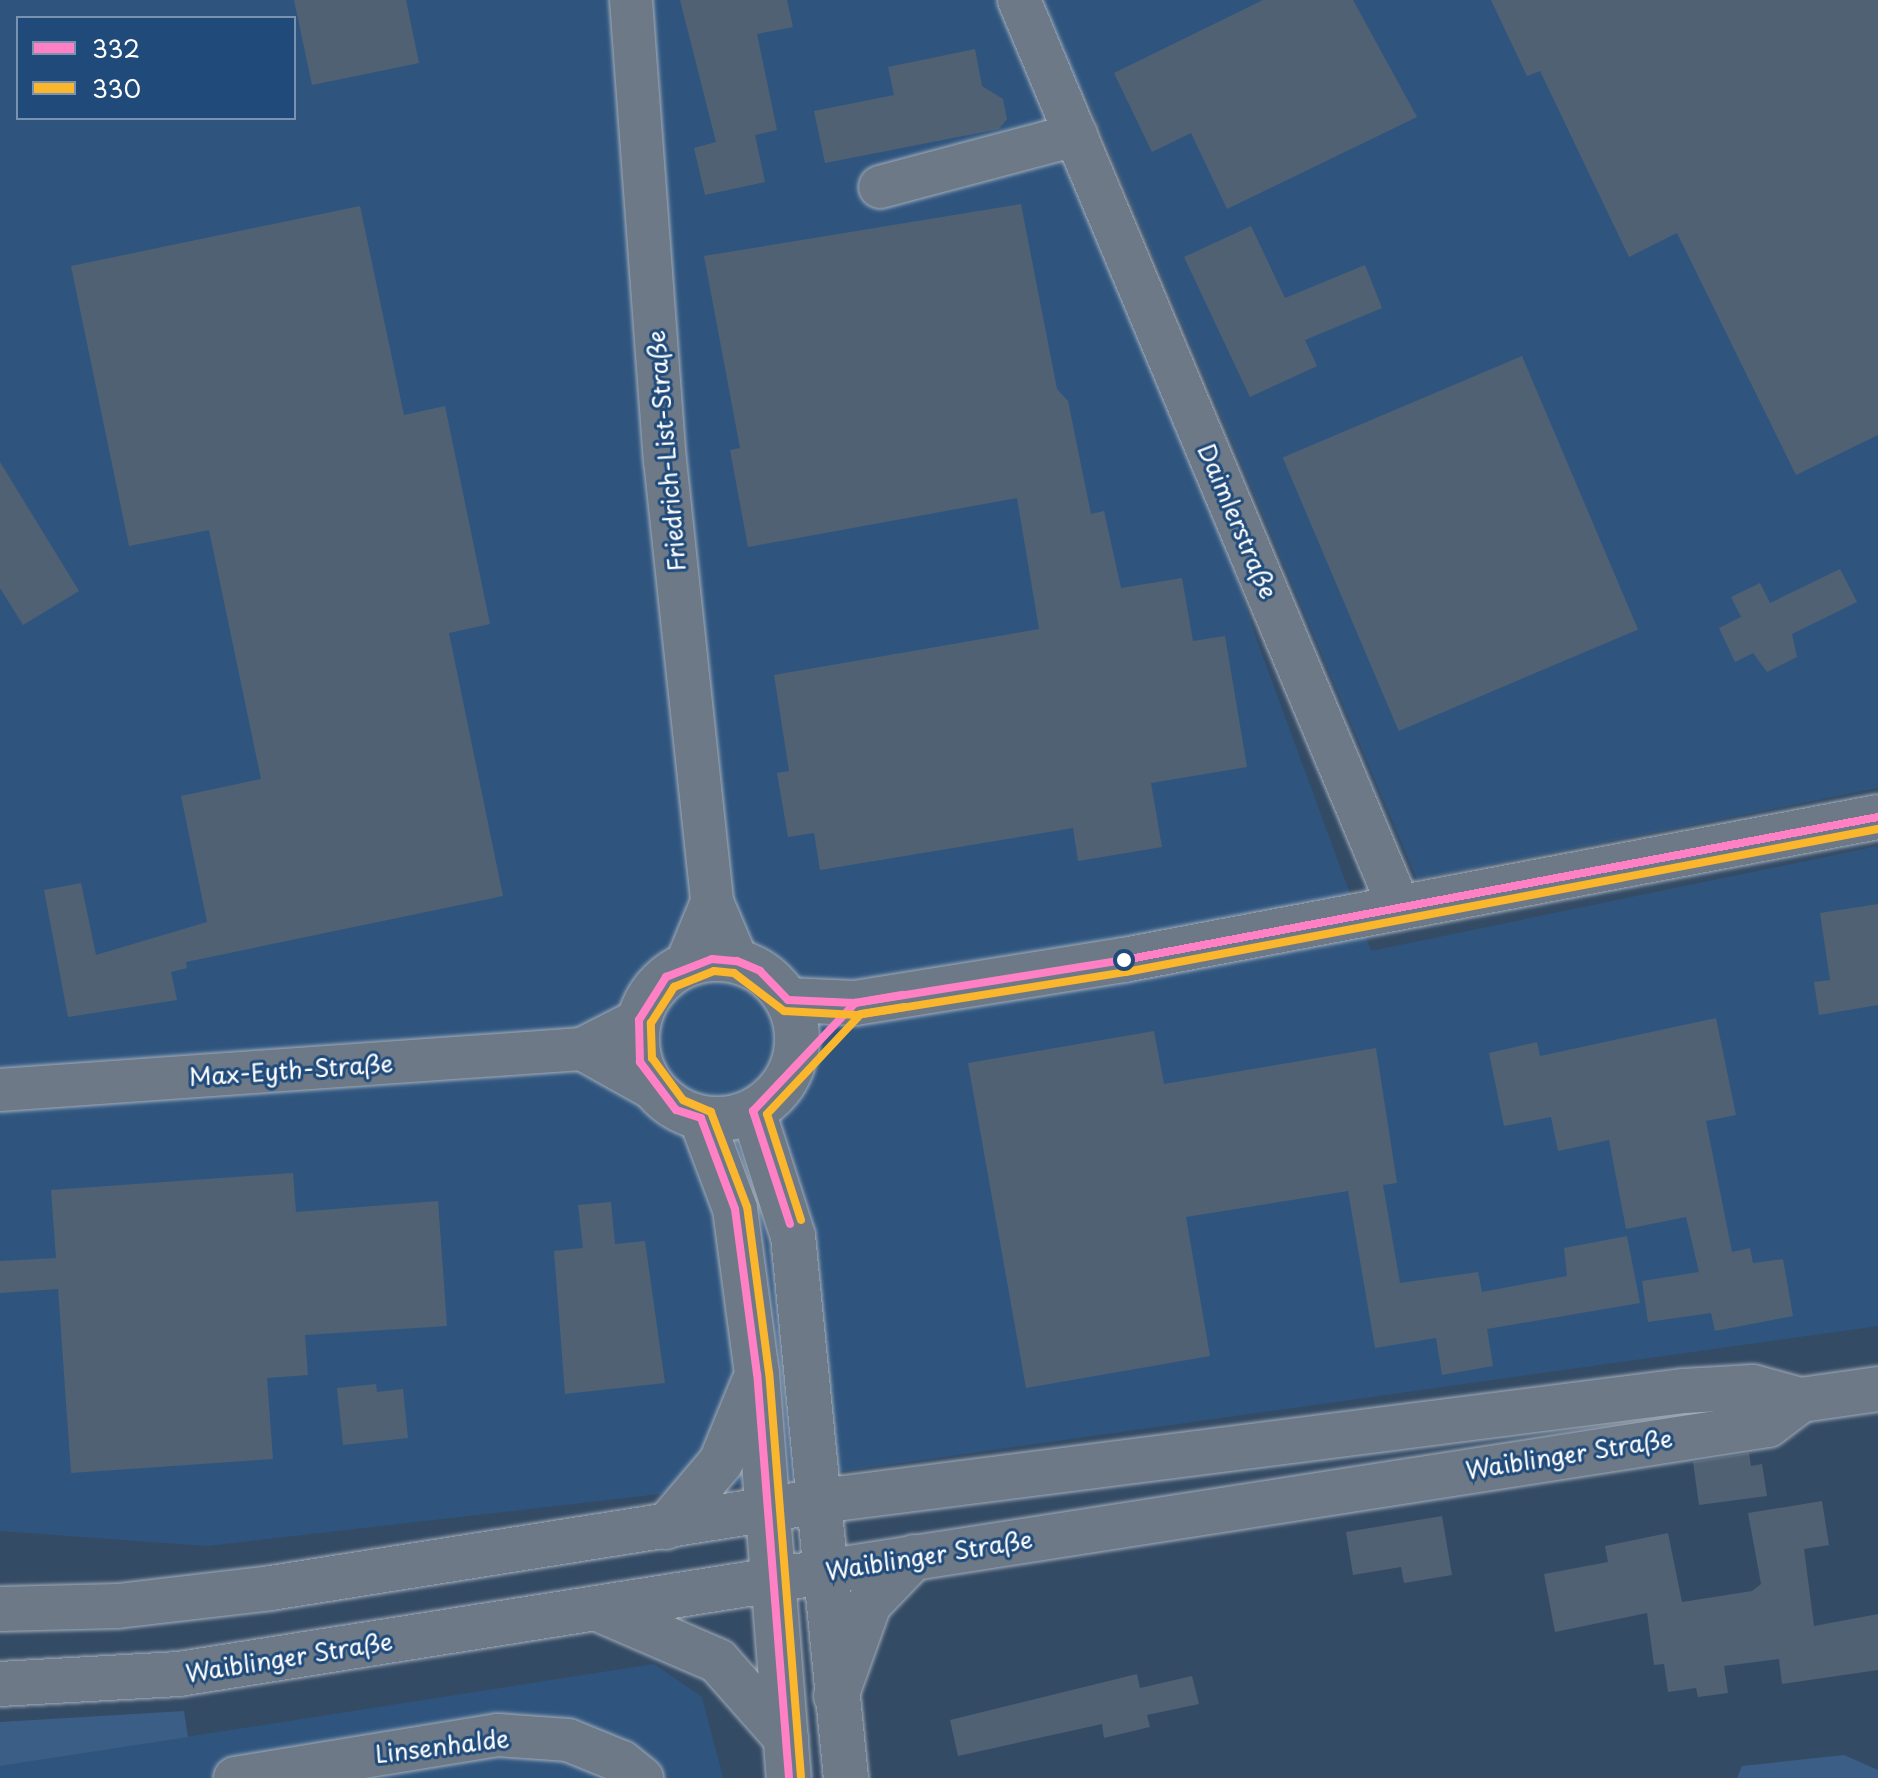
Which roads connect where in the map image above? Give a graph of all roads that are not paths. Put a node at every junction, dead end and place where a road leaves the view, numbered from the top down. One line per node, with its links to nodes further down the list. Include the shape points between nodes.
1 (631, 0): 6 (street, Friedrich-List-Straße, via 647,242)
2 (1019, 0): 3 (street, Daimlerstraße)
3 (1076, 135): 4 (street); 7 (street, Daimlerstraße)
4 (880, 187)
5 (1878, 817): 7 (main road)
6 (712, 902): 8 (street, Friedrich-List-Straße); 9 (street, Friedrich-List-Straße)
7 (1399, 907): 11 (main road)
8 (737, 961): 9 (main road); 10 (main road, via 760,971)
9 (686, 965): 12 (main road, Friedrich-List-Straße, via 651,994)
10 (788, 1000): 11 (main road); 14 (main road, via 798,1041)
11 (855, 1003): 14 (main road)
12 (639, 1020): 13 (street, Max-Eyth-Straße); 15 (main road, via 640,1062)
13 (582, 1049): 15 (street); 16 (street, Max-Eyth-Straße)
14 (791, 1071): 17 (main road)
15 (654, 1089): 18 (main road, via 676,1110)
16 (0, 1090)
17 (753, 1111): 18 (main road); 22 (main road, via 793,1236)
18 (701, 1118): 19 (main road, via 735,1209)
19 (757, 1374): 23 (main road); 24 (main road, via 721,1462)
20 (1878, 1389): 21 (main road, Waiblinger Straße)
21 (1801, 1400): 22 (main road, Waiblinger Straße, via 1753,1387 1684,1391); 25 (main road, Waiblinger Straße, via 1768,1425)
22 (820, 1501): 23 (main road, Waiblinger Straße); 26 (main road)
23 (768, 1509): 24 (main road, Waiblinger Straße); 27 (main road)
24 (666, 1527): 29 (main road, Waiblinger Straße, via 271,1588 118,1606)
25 (914, 1557): 26 (main road, Waiblinger Straße); 31 (main road, via 869,1604)
26 (824, 1572): 27 (main road, Waiblinger Straße); 31 (main road)
27 (772, 1581): 28 (main road, Waiblinger Straße); 32 (main road)
28 (591, 1608): 30 (main road, Waiblinger Straße, via 179,1674); 32 (main road, via 657,1629 718,1661)
29 (0, 1609)
30 (0, 1684)
31 (836, 1696): 35 (main road)
32 (787, 1758)
33 (235, 1778): 34 (street, Linsenhalde, via 498,1735 568,1740 622,1762)
34 (642, 1778)
35 (846, 1778)

